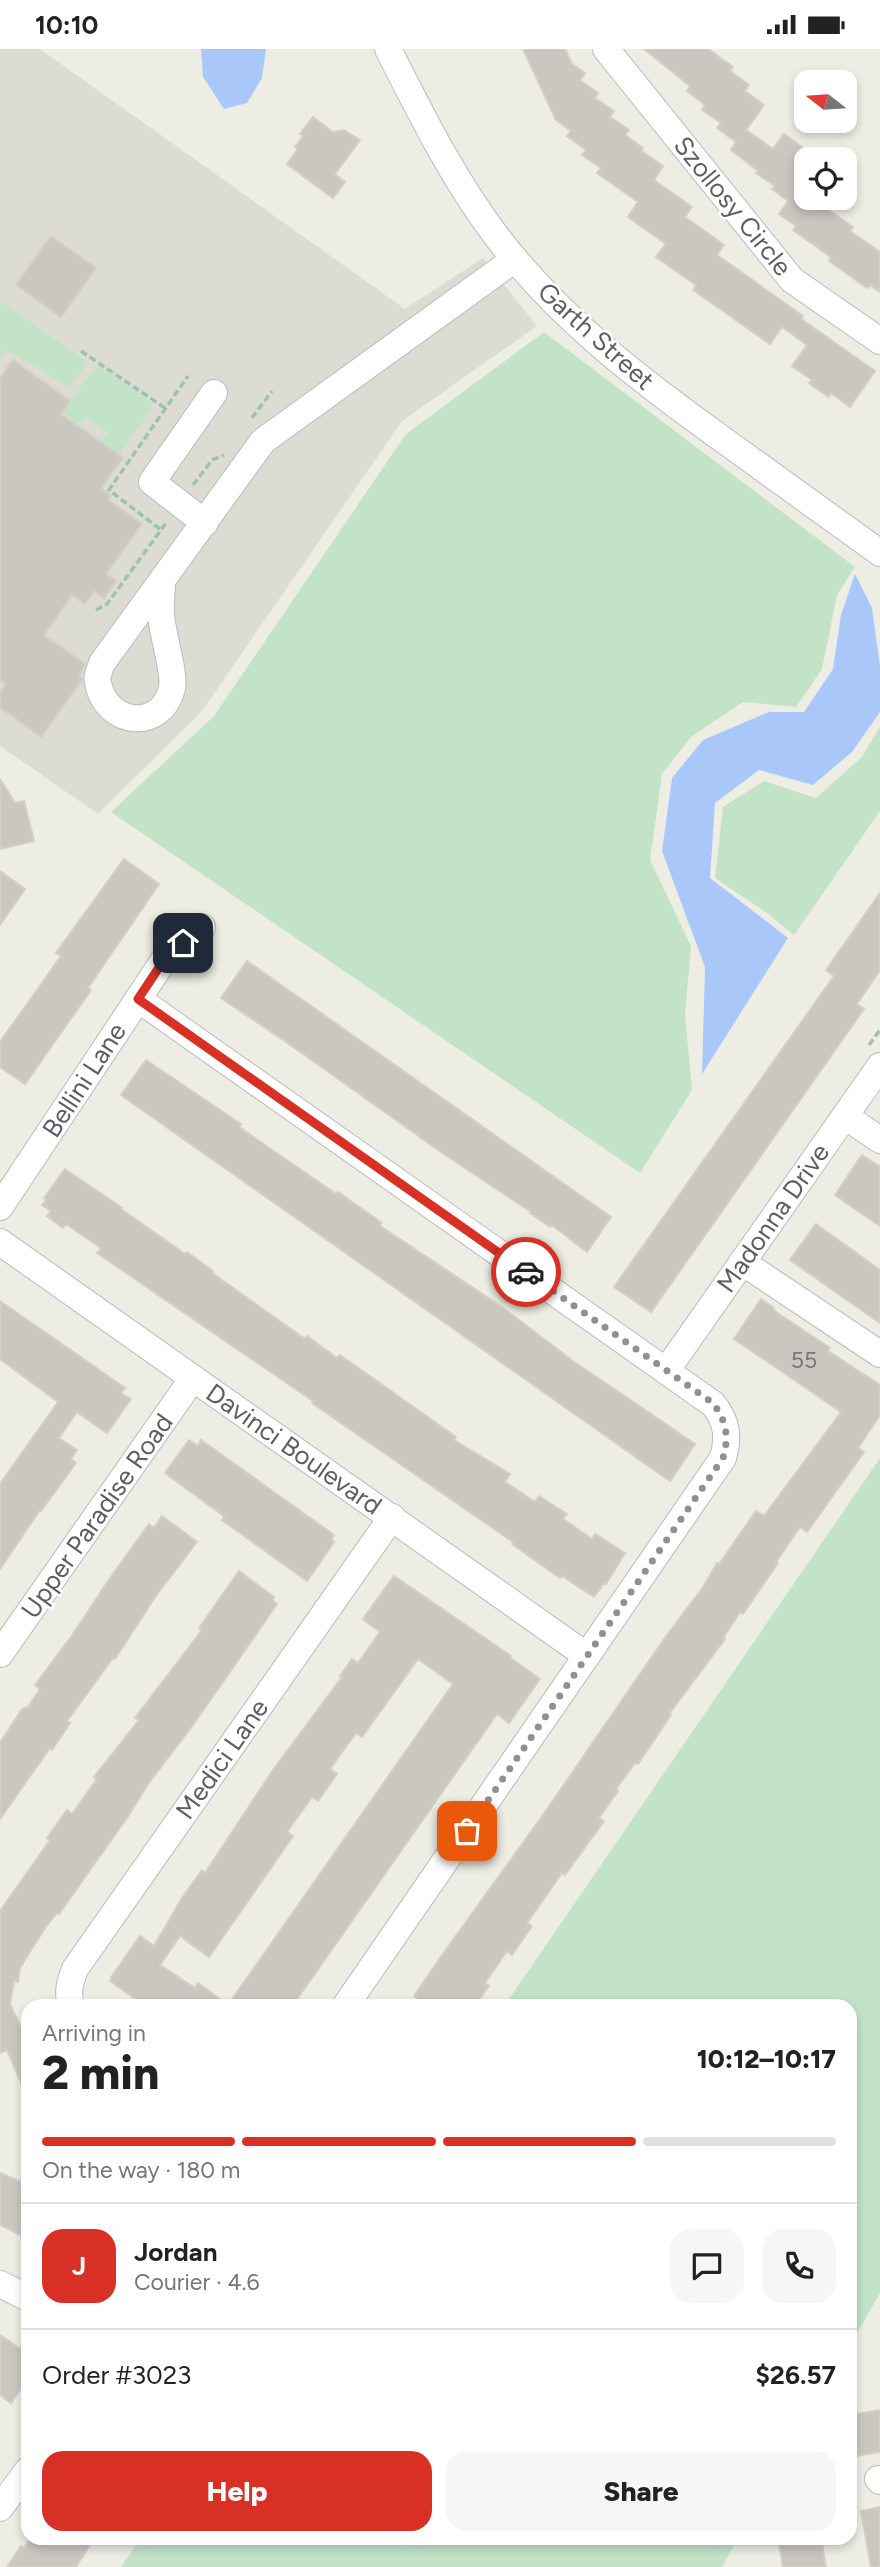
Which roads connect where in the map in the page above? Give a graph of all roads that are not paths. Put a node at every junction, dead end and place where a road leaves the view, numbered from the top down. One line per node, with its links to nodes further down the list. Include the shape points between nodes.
1 (388, 49): 3 (street, Garth Street, via 443,156)
2 (606, 49): 4 (street, Szollosy Circle, via 792,280)
3 (515, 259): 6 (street, via 263,441); 7 (street, Garth Street, via 574,323 635,376)
4 (878, 336)
5 (214, 393): 6 (street, via 152,482)
6 (205, 523): 8 (street)
7 (880, 553)
8 (162, 582): 8 (street, via 102,663 97,681 114,712 128,719 158,711 168,700 172,685 160,613)
9 (202, 927): 10 (street, Bellini Lane, via 164,960)
10 (138, 999): 14 (street, Bellini Lane); 18 (street)
11 (880, 1066): 12 (street, Madonna Drive)
12 (845, 1116): 13 (street); 16 (street, Madonna Drive)
13 (880, 1140)
14 (0, 1207)
15 (0, 1242): 19 (street, Davinci Boulevard)
16 (743, 1262): 17 (street); 18 (street, Madonna Drive)
17 (880, 1354)
18 (666, 1371): 22 (street, via 713,1403 724,1422 727,1444 723,1458)
19 (193, 1378): 20 (street, Davinci Boulevard); 21 (street, Upper Paradise Road)
20 (392, 1517): 22 (street, Davinci Boulevard); 23 (street, Medici Lane, via 75,1969)
21 (0, 1654)
22 (587, 1656): 24 (street)
23 (70, 1999)
24 (350, 1999)
25 (0, 2284): 26 (street)
26 (21, 2294)
27 (21, 2480): 28 (street)
28 (0, 2508)

